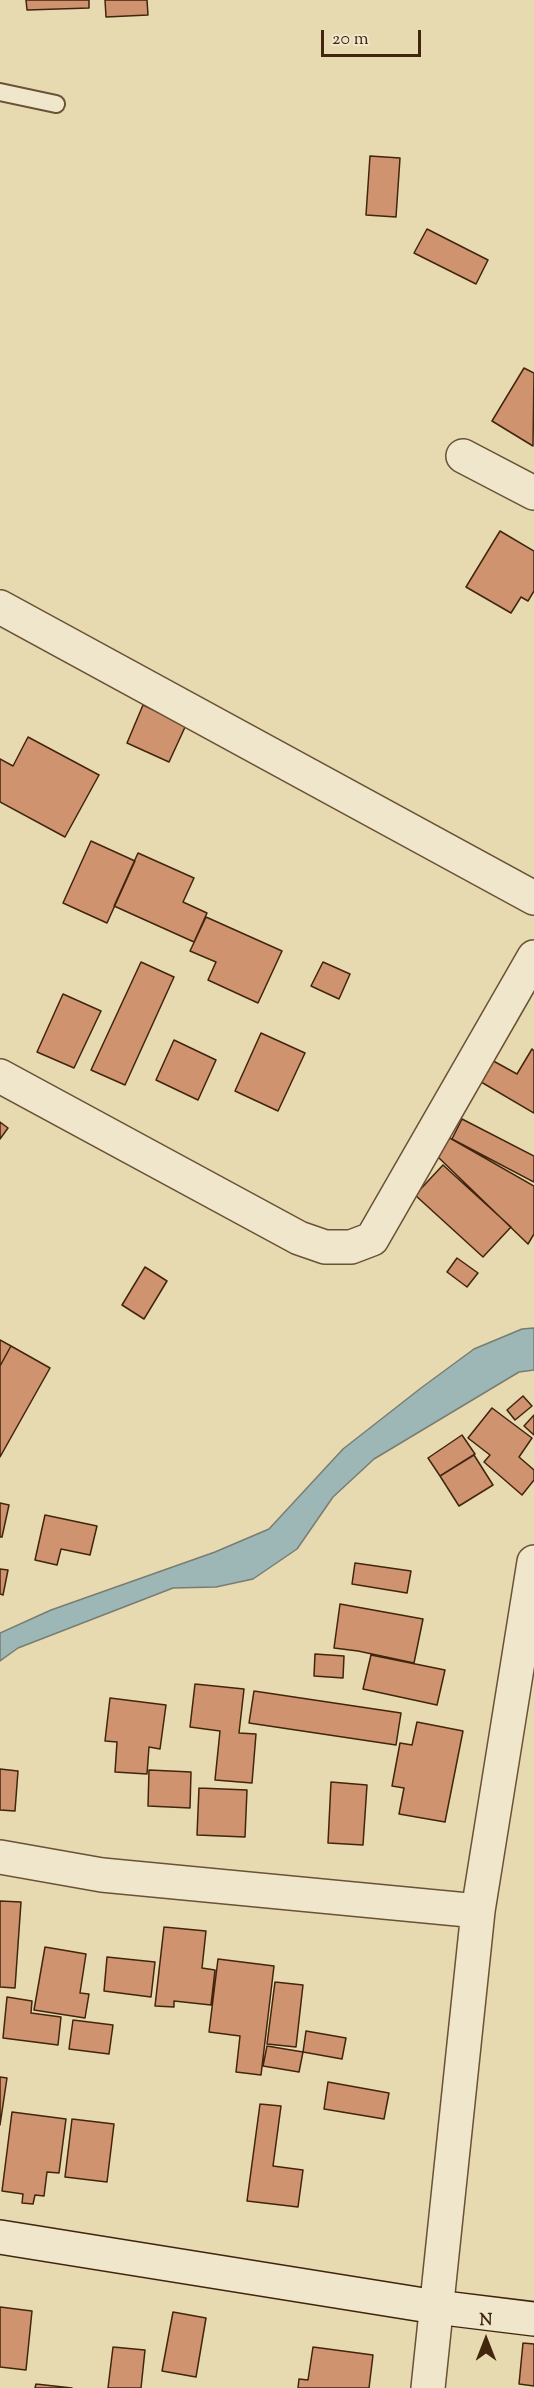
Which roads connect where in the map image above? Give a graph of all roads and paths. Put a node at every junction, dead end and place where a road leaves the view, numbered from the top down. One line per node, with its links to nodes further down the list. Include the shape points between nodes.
1 (0, 92): 2 (lane)
2 (56, 104)
3 (464, 456): 4 (street)
4 (534, 493)
5 (0, 607): 6 (street)
6 (534, 898)
7 (534, 957): 8 (street, via 372,1239 351,1247 325,1247 299,1238)
8 (0, 1076)
9 (534, 1562): 11 (street)
10 (0, 1857): 11 (street, via 102,1875)
11 (478, 1911): 13 (street)
12 (0, 2237): 13 (street)
13 (436, 2307): 14 (street); 15 (street)
14 (534, 2319)
15 (428, 2388)

